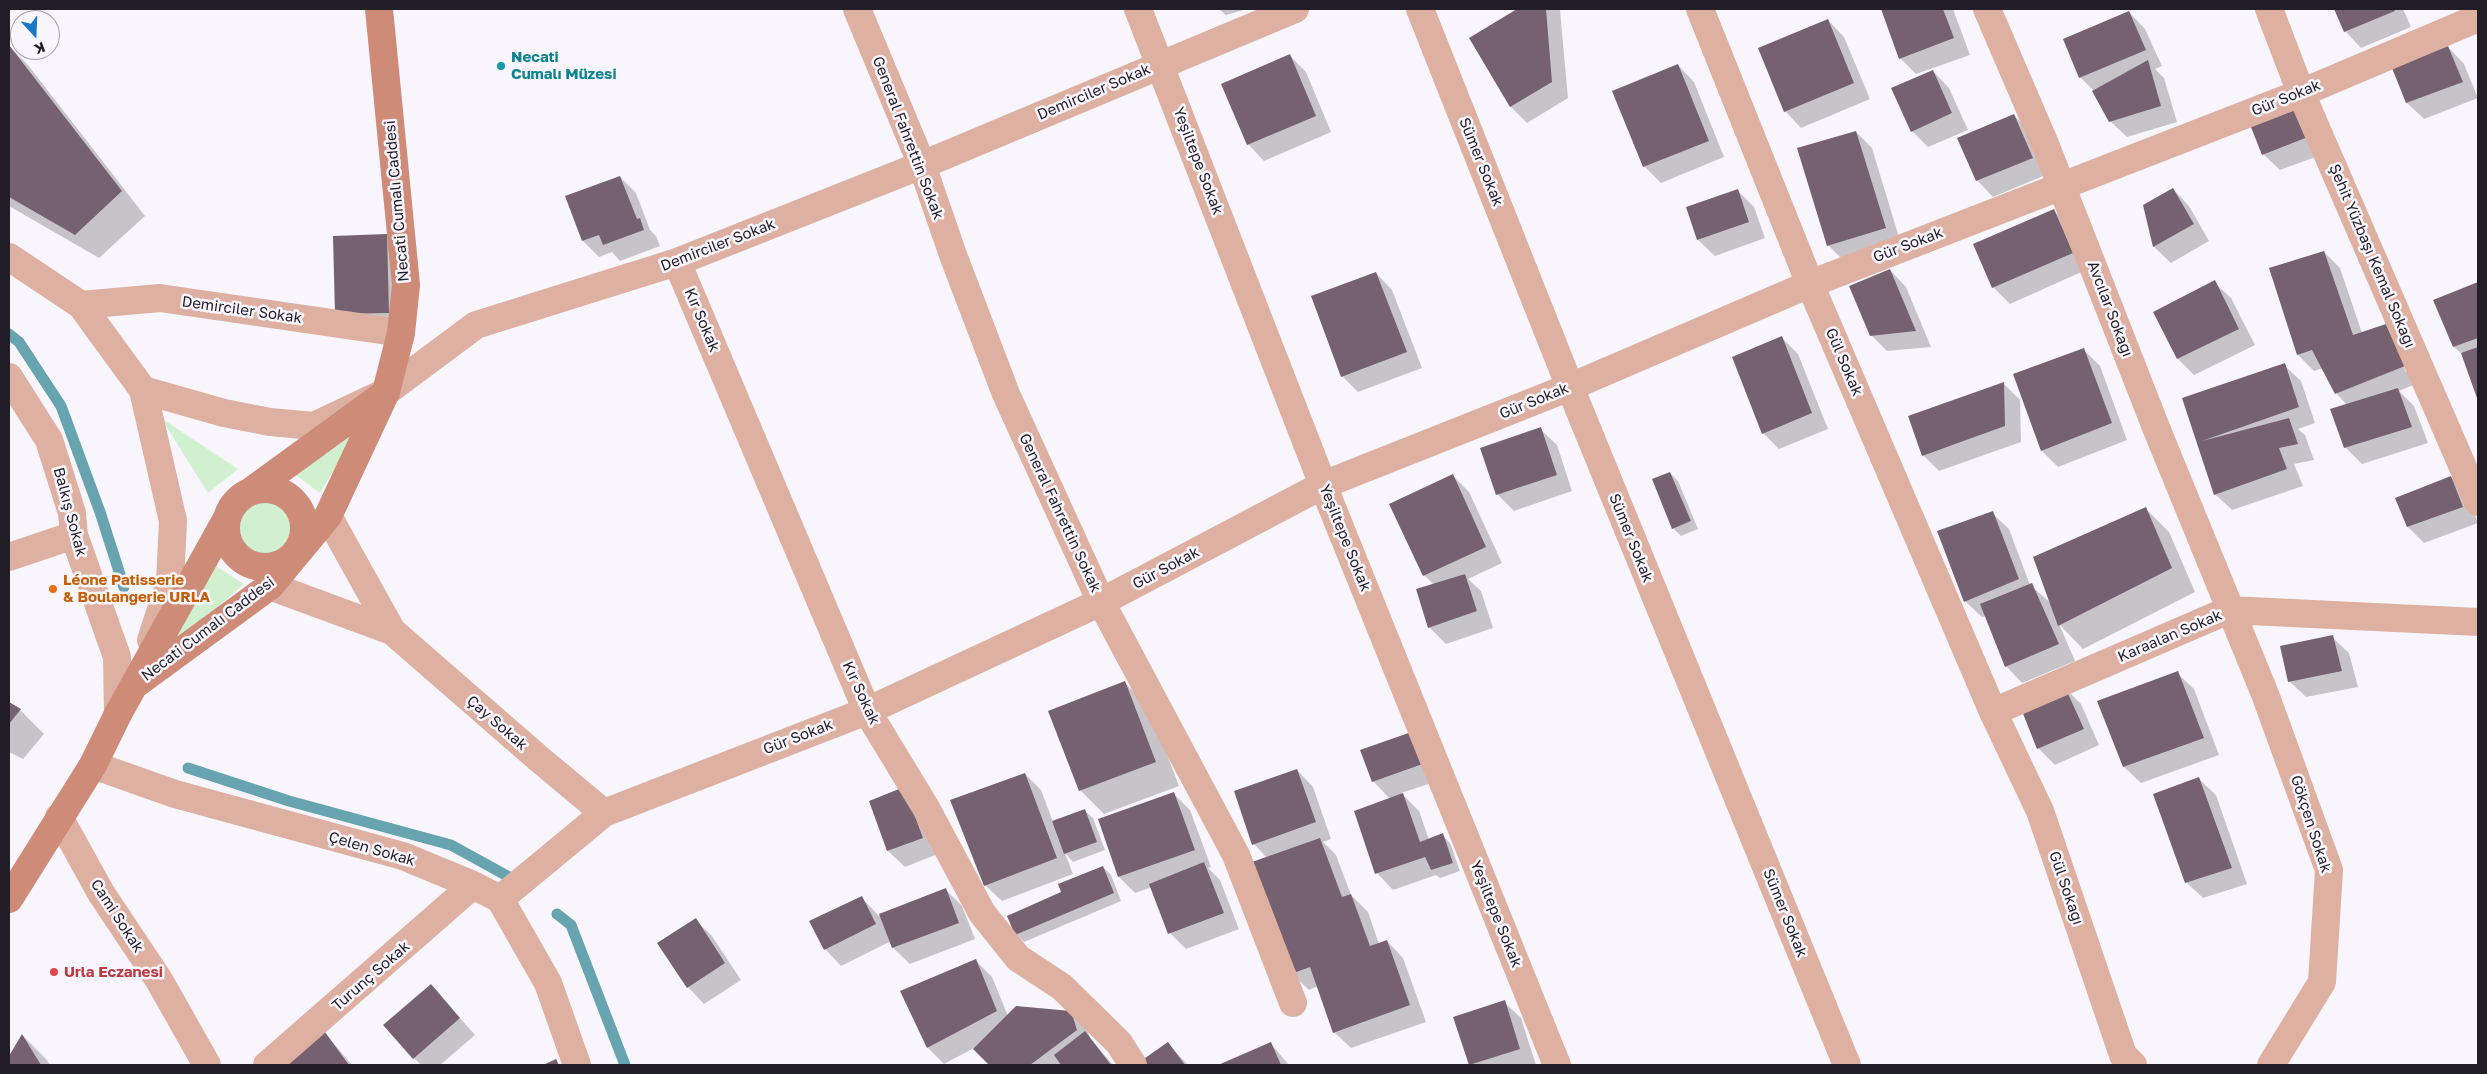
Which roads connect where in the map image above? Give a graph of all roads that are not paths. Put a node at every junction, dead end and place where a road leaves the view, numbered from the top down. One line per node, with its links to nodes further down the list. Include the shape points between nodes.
1 (379, 9): 18 (street, Necati Cumalı Caddesi, via 406,285)
2 (857, 9): 12 (street, General Fahrettin Sokak)
3 (1138, 9): 10 (street, Yeşiltepe Sokak)
4 (1295, 9): 10 (street, Demirciler Sokak)
5 (1420, 9): 20 (street, Sümer Sokak)
6 (1700, 9): 16 (street, Gül Sokak)
7 (1987, 9): 13 (street, Avcılar Sokağı)
8 (2270, 9): 11 (street, Şehit Yüzbaşı Kemal Sokağı)
9 (2478, 18): 11 (street, Gür Sokak)
10 (1161, 64): 12 (street, Demirciler Sokak); 23 (street, Yeşiltepe Sokak)
11 (2301, 93): 13 (street, Gür Sokak); 25 (street, Şehit Yüzbaşı Kemal Sokağı)
12 (922, 165): 15 (street, Demirciler Sokak); 32 (street, General Fahrettin Sokak, via 952,255 1006,394)
13 (2061, 185): 16 (street, Gür Sokak); 33 (street, Avcılar Sokağı)
14 (9, 256): 17 (street)
15 (677, 262): 22 (street, Demirciler Sokak, via 476,325); 37 (street, Kır Sokak)
16 (1810, 284): 20 (street, Gür Sokak); 38 (street, Gül Sokak)
17 (81, 305): 18 (street, Demirciler Sokak, via 160,298); 21 (street)
18 (401, 333): 22 (street, Necati Cumalı Caddesi)
19 (9, 377): 28 (street, Balkış Sokak, via 49,440 72,513)
20 (1570, 387): 23 (street, Gür Sokak); 52 (street, Sümer Sokak)
21 (142, 390): 22 (street, Demirciler Sokak, via 270,422 314,426); 36 (street, via 173,521 170,582)
22 (386, 392): 24 (street, Necati Cumalı Caddesi); 26 (street, Necati Cumalı Caddesi)
23 (1323, 485): 32 (street, Gür Sokak); 51 (street, Yeşiltepe Sokak)
24 (251, 491): 27 (street, Necati Cumalı Caddesi, via 234,503); 29 (street, Necati Cumalı Caddesi, via 269,489 291,498 304,519 305,532)
25 (2478, 502)
26 (328, 516): 29 (street, Necati Cumalı Caddesi); 35 (street, Çay Sokak)
27 (227, 518): 29 (street, Necati Cumalı Caddesi, via 227,542 244,562 271,567 284,563); 36 (street, Necati Cumalı Caddesi)
28 (74, 535): 30 (street); 39 (street, Balkış Sokak, via 117,657)
29 (299, 550): 31 (street, Necati Cumalı Caddesi)
30 (9, 557)
31 (270, 586): 35 (street, Çay Sokak); 36 (street, Necati Cumalı Caddesi)
32 (1101, 602): 37 (street, Gür Sokak); 46 (street, General Fahrettin Sokak, via 1236,855)
33 (2230, 610): 34 (street, Karaalan Sokak); 38 (street, Karaalan Sokak); 54 (street, Gökçen Sokak, via 2265,694 2330,870 2322,982)
34 (2478, 622)
35 (392, 631): 41 (street, Çay Sokak)
36 (136, 684): 39 (street, Necati Cumalı Caddesi)
37 (867, 711): 41 (street, Gür Sokak); 50 (street, Kır Sokak, via 926,808 982,913 1018,958 1062,987 1119,1043)
38 (1993, 712): 53 (street, Gül Sokağı, via 2040,811 2123,1055)
39 (118, 714): 40 (street, Necati Cumalı Caddesi)
40 (93, 765): 42 (street, Necati Cumalı Caddesi); 43 (street, Çelen Sokak, via 175,794 403,856)
41 (604, 813): 45 (street, Gür Sokak)
42 (59, 817): 44 (street, Necati Cumalı Caddesi); 47 (street, Cami Sokak, via 101,893 159,980)
43 (473, 885): 45 (street, Çelen Sokak); 48 (street, Turunç Sokak)
44 (11, 890)
45 (500, 900): 49 (street, via 548,983)
46 (1293, 1003)
47 (207, 1065)
48 (267, 1065)
49 (577, 1065)
50 (1133, 1065)
51 (1558, 1065)
52 (1847, 1065)
53 (2133, 1065)
54 (2271, 1065)

